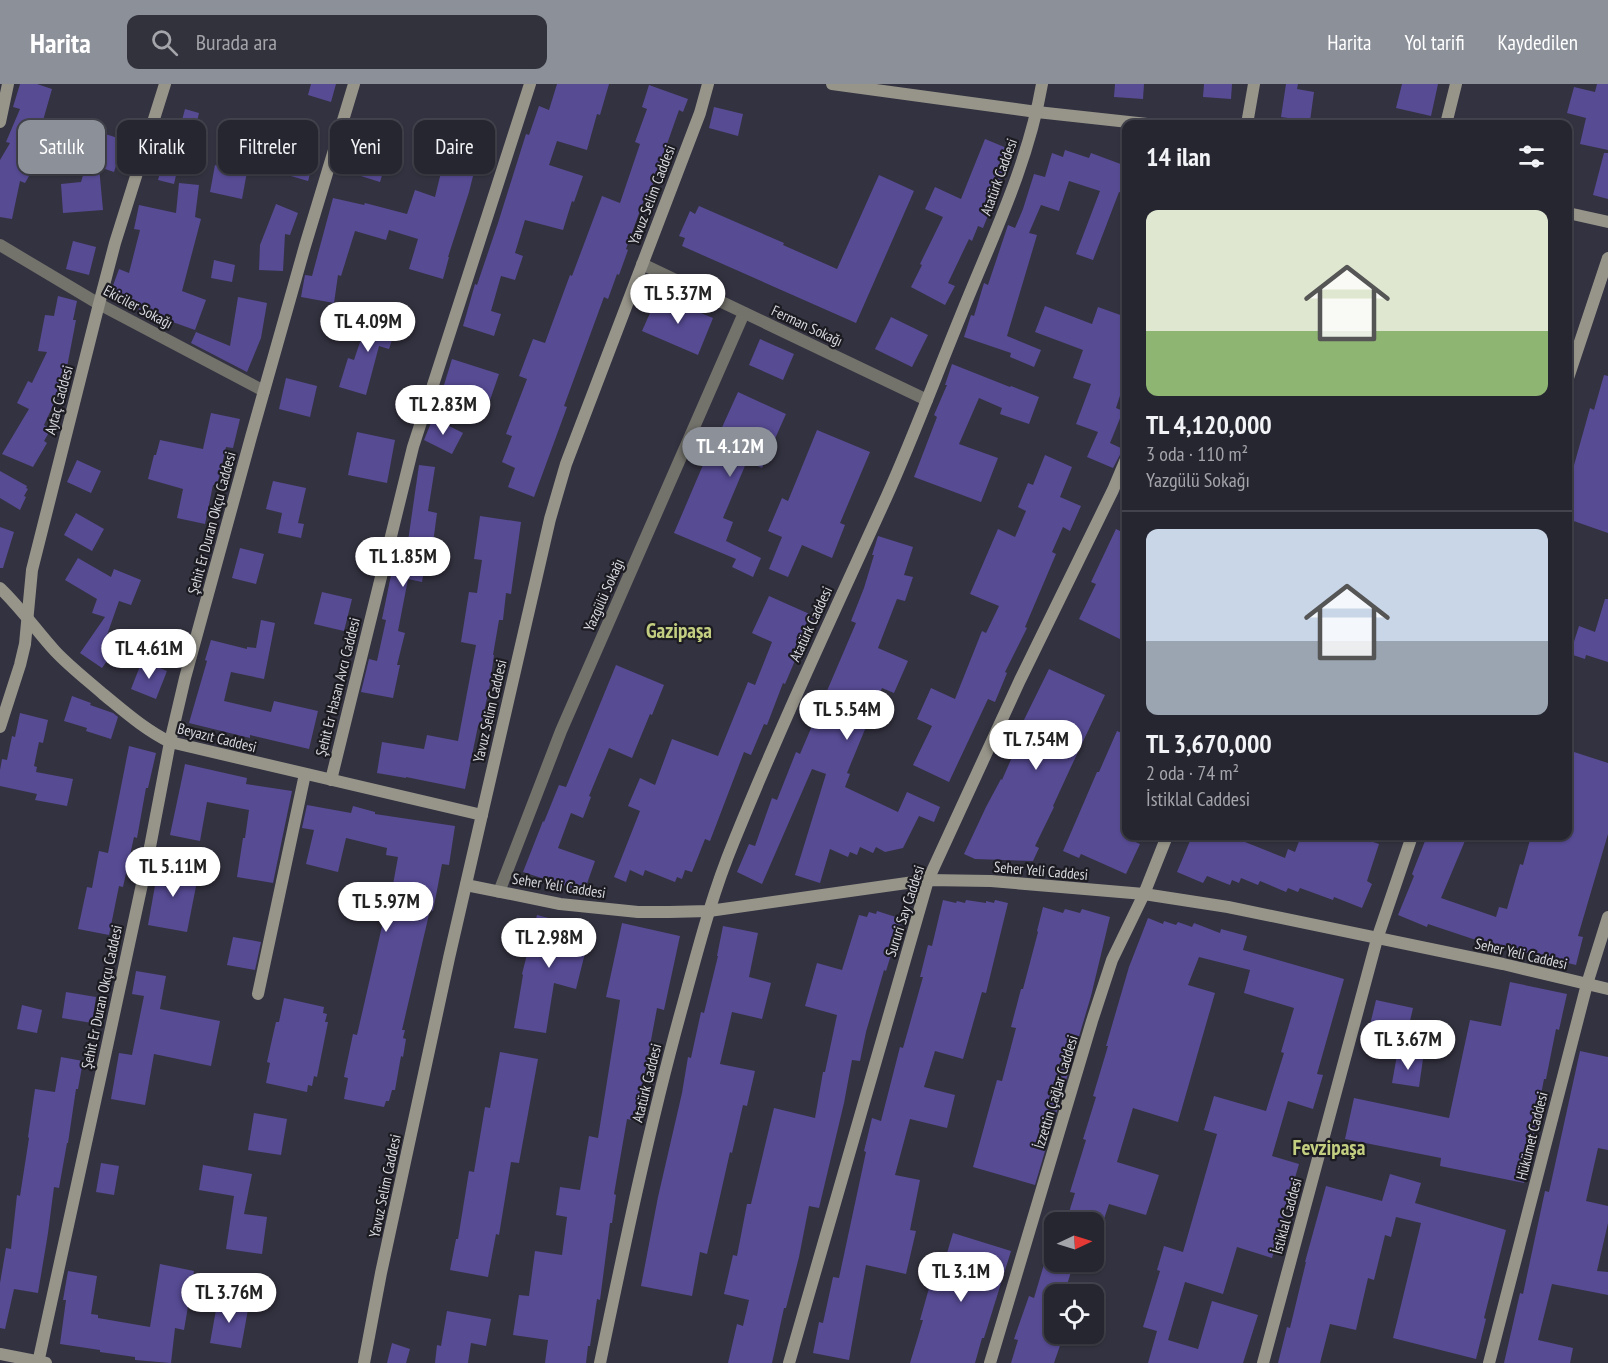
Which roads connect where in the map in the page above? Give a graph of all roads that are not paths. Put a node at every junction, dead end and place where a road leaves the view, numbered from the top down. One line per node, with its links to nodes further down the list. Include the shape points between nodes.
1 (8, 84): 15 (street)
2 (165, 84): 21 (street, Aytaç Caddesi)
3 (354, 84): 24 (street, Şehit Er Duran Okçu Caddesi)
4 (530, 84): 32 (street, Şehit Er Hasan Avcı Caddesi, via 412,447)
5 (708, 84): 20 (street, Yavuz Selim Caddesi)
6 (832, 84): 10 (street)
7 (1042, 84): 11 (street, Atatürk Caddesi)
8 (1254, 84): 12 (street)
9 (1456, 84): 13 (street)
10 (887, 87): 11 (street)
11 (1037, 112): 14 (street); 25 (street, Atatürk Caddesi, via 1020,169)
12 (1248, 120)
13 (1447, 120)
14 (1122, 121)
15 (0, 122)
16 (1572, 214): 17 (street)
17 (1608, 222)
18 (0, 245): 21 (street, Ekiciler Sokağı)
19 (1608, 258): 23 (street)
20 (642, 264): 22 (street, Ferman Sokağı); 33 (street, Yavuz Selim Caddesi, via 556,497)
21 (99, 304): 24 (street, Ekiciler Sokağı); 28 (street, Aytaç Caddesi, via 38,541)
22 (744, 313): 25 (street, Ferman Sokağı); 38 (street, Yazgülü Sokağı, via 561,731)
23 (1572, 366)
24 (264, 391): 30 (street, Şehit Er Duran Okçu Caddesi)
25 (927, 400): 40 (street, Atatürk Caddesi, via 800,686)
26 (1122, 469): 36 (street, Sururi Say Caddesi)
27 (0, 588): 28 (street, Beyazıt Caddesi)
28 (27, 616): 29 (street, Aytaç Caddesi, via 20,665); 30 (street, Beyazıt Caddesi, via 82,675 144,727)
29 (0, 727)
30 (170, 742): 31 (street, Beyazıt Caddesi); 47 (street, Şehit Er Duran Okçu Caddesi)
31 (305, 774): 32 (street, Beyazıt Caddesi); 45 (street, Şehit Er Hasan Avcı Caddesi)
32 (331, 780): 33 (street, Beyazıt Caddesi)
33 (482, 815): 37 (street, Yavuz Selim Caddesi)
34 (1165, 840): 39 (street, İzzettin Çağlar Caddesi)
35 (1411, 840): 42 (street, İstiklal Caddesi)
36 (928, 880): 39 (street, Seher Yeli Caddesi); 40 (street, Seher Yeli Caddesi); 50 (street, Sururi Say Caddesi)
37 (466, 885): 38 (street, Seher Yeli Caddesi); 48 (street, Yavuz Selim Caddesi)
38 (499, 892): 40 (street, Seher Yeli Caddesi, via 560,904 638,912)
39 (1144, 894): 42 (street, Seher Yeli Caddesi, via 1228,907); 51 (street, İzzettin Çağlar Caddesi, via 1112,960)
40 (709, 910): 49 (street, Atatürk Caddesi, via 663,1080)
41 (1608, 918): 43 (street, Hükümet Caddesi)
42 (1377, 939): 43 (street, Seher Yeli Caddesi); 52 (street, İstiklal Caddesi)
43 (1587, 984): 44 (street, Seher Yeli Caddesi); 53 (street, Hükümet Caddesi)
44 (1608, 989)
45 (258, 994)
46 (0, 1354): 47 (street)
47 (41, 1363)
48 (364, 1363)
49 (600, 1363)
50 (789, 1363)
51 (990, 1363)
52 (1263, 1363)
53 (1489, 1363)

